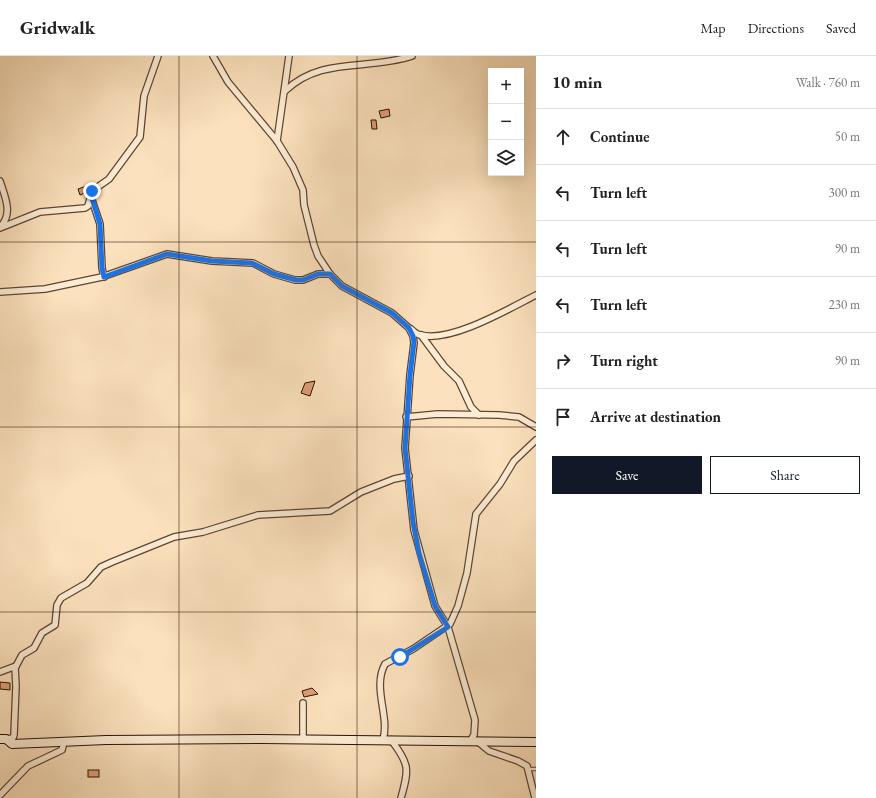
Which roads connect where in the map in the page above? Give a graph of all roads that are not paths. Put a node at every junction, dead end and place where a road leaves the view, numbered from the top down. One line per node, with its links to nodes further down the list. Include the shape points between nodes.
1 (158, 56): 10 (street, via 144,96 140,137 108,179 92,191)
2 (213, 56): 6 (street)
3 (218, 56): 6 (street)
4 (289, 56): 7 (street)
5 (412, 56): 7 (street, via 398,61 323,66 300,75)
6 (218, 64): 8 (street, via 228,82)
7 (285, 91): 8 (street)
8 (277, 141): 12 (street, via 300,180 314,245)
9 (0, 181): 11 (street, via 8,205 8,214 7,220)
10 (91, 195): 11 (street, via 89,205 85,208 40,212); 13 (street, via 100,224)
11 (0, 228)
12 (330, 274): 13 (street, via 318,274 296,280 274,274 252,263 212,261 167,254); 16 (street, via 342,286 392,313)
13 (104, 277): 14 (street, via 45,288)
14 (0, 292)
15 (536, 295): 17 (street, via 464,329 441,335)
16 (409, 328): 17 (street); 19 (street, via 414,342)
17 (421, 336): 18 (street, via 459,381 471,407)
18 (479, 416): 19 (street, via 438,414); 20 (street, via 520,417)
19 (406, 417): 22 (street, via 405,448)
20 (536, 427)
21 (536, 440): 23 (street, via 514,461 500,484 476,514 463,590)
22 (409, 476): 23 (street, via 419,553 436,609); 24 (street, via 361,492 330,511 258,515 203,532 174,537 107,563 87,583 61,598 57,605 55,625 42,632 34,648 24,653)
23 (448, 627): 29 (street, via 385,664 381,676 381,708 385,732); 31 (street, via 475,720)
24 (16, 666): 25 (street); 27 (street, via 14,735 12,738)
25 (0, 672)
26 (303, 703): 28 (street)
27 (3, 739): 32 (street, via 12,744)
28 (303, 739): 29 (street); 32 (street)
29 (383, 740): 30 (street)
30 (392, 740): 31 (street); 37 (street, via 408,769)
31 (474, 741): 33 (street); 34 (street, via 489,751 518,761)
32 (64, 742): 36 (street, via 62,750 28,766)
33 (536, 742)
34 (528, 769): 35 (lane); 38 (street)
35 (536, 769)
36 (0, 795)
37 (401, 798)
38 (535, 798)

